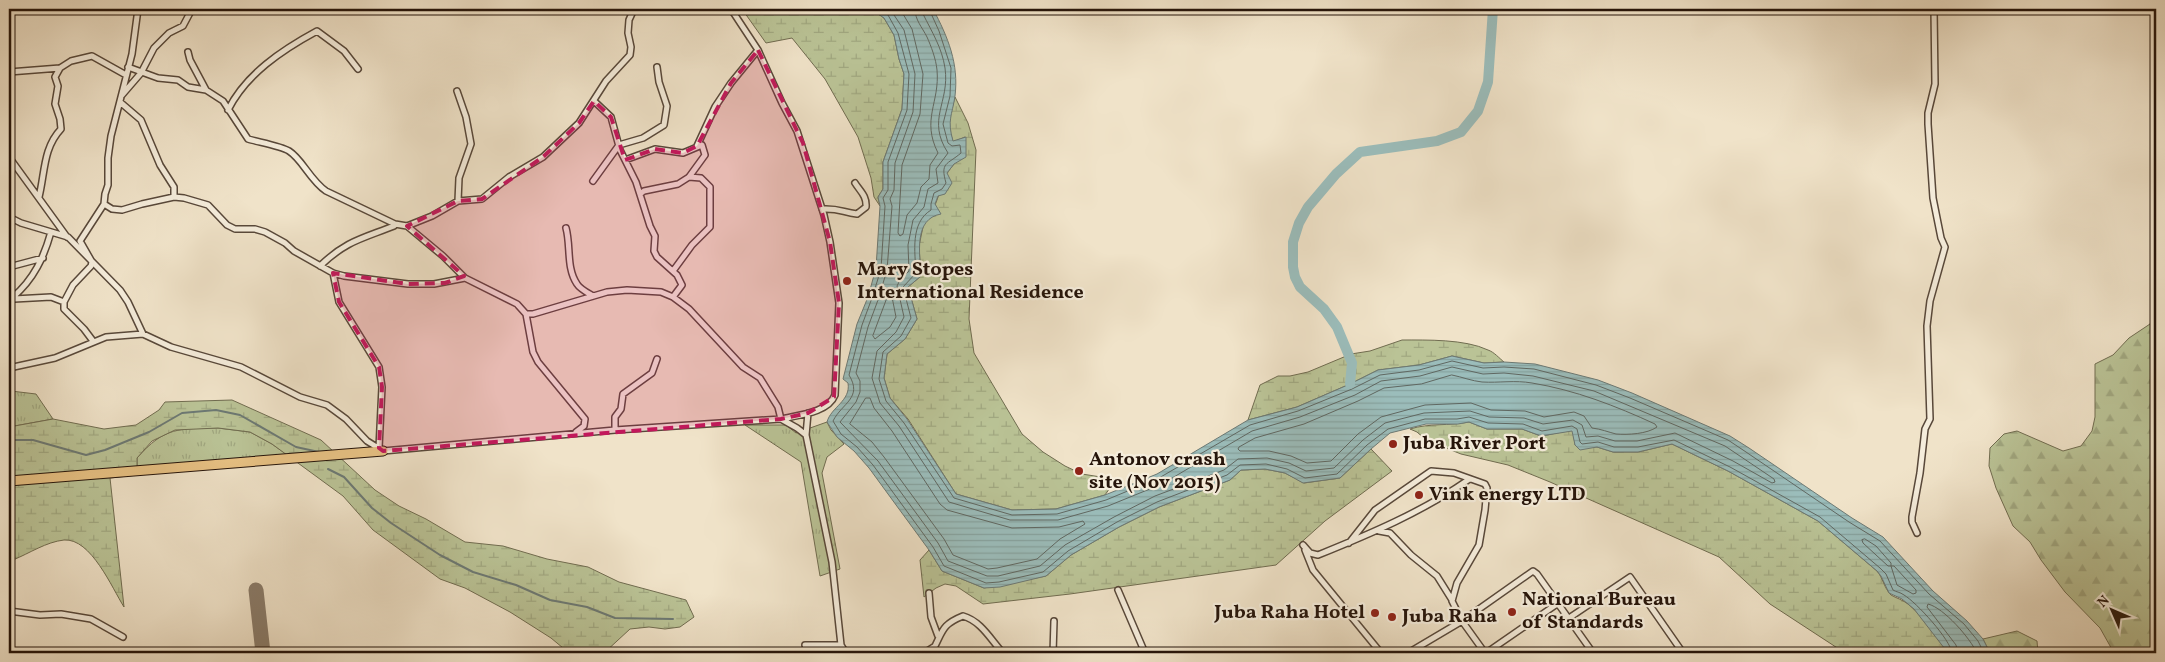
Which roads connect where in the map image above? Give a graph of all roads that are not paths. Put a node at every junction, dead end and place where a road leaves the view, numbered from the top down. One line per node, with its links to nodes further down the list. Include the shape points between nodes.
1 (138, 9): 8 (street)
2 (192, 9): 13 (street, via 182,26 169,33 154,48)
3 (634, 9): 18 (street, via 629,20 630,55 615,68)
4 (731, 9): 6 (street)
5 (1934, 9): 64 (street, via 1934,84 1928,124 1933,198 1945,247 1926,326 1930,418 1925,429 1912,517)
6 (758, 50): 22 (street, via 715,107); 33 (street, via 802,143)
7 (188, 52): 15 (street)
8 (128, 67): 13 (street); 14 (street)
9 (657, 67): 21 (street, via 658,82 667,106 664,125 643,138)
10 (60, 68): 12 (street); 14 (street, via 71,61 92,56); 29 (street, via 55,77 58,86 55,104 61,129 54,137 44,162)
11 (358, 69): 20 (street, via 344,51 317,31 251,76)
12 (9, 72)
13 (141, 73): 15 (street, via 178,80 188,87); 17 (street)
14 (126, 75): 17 (street)
15 (206, 90): 20 (street, via 223,101)
16 (457, 92): 31 (street, via 471,144 459,178)
17 (122, 95): 19 (street)
18 (594, 101): 21 (street, via 611,118); 31 (street, via 579,123 543,157 509,177 482,199)
19 (120, 102): 30 (street, via 141,120 160,165 174,186); 32 (street, via 111,136)
20 (228, 110): 35 (street, via 248,139 288,150 316,184 326,191)
21 (619, 145): 24 (street); 26 (street)
22 (697, 146): 24 (street, via 683,153 655,149); 25 (street, via 702,145 705,155)
23 (9, 157): 29 (street)
24 (625, 160): 28 (street)
25 (689, 178): 28 (street); 44 (street, via 702,178 710,187 710,227 692,245)
26 (593, 181)
27 (855, 183): 33 (street, via 863,193 866,207 857,214 838,208)
28 (640, 194): 44 (street, via 655,236 654,250)
29 (39, 197): 39 (street)
30 (174, 197): 32 (street, via 122,210); 43 (street, via 208,205 227,225 265,232)
31 (458, 201): 36 (street)
32 (104, 204): 41 (street, via 80,241)
33 (822, 209): 55 (street, via 839,303 837,379 833,400)
34 (9, 217): 38 (street)
35 (395, 224): 36 (street); 43 (street, via 339,248)
36 (407, 226): 46 (street)
37 (566, 228): 47 (street, via 569,265 577,285)
38 (51, 232): 39 (street); 40 (street)
39 (68, 237): 41 (street)
40 (43, 258): 42 (street); 49 (street, via 14,298 51,296)
41 (92, 262): 49 (street); 51 (street, via 120,290)
42 (9, 266)
43 (320, 266): 45 (street)
44 (674, 271): 48 (street, via 682,285)
45 (332, 273): 46 (street, via 408,284 434,284); 60 (street, via 339,302 379,367 382,387)
46 (465, 278): 50 (street, via 517,304)
47 (593, 296): 48 (street, via 627,290 661,292); 50 (street)
48 (673, 297): 56 (street, via 689,309 743,367 760,378 778,407)
49 (64, 302): 52 (street, via 64,309)
50 (526, 314): 58 (street, via 538,362 585,419 584,426)
51 (143, 334): 52 (street); 60 (street, via 170,347 241,367 300,397 327,405)
52 (93, 341): 54 (street, via 55,358)
53 (658, 359): 57 (street, via 652,374 623,394 621,409 615,417)
54 (9, 368)
55 (808, 413): 56 (street); 59 (street)
56 (781, 419): 57 (street); 59 (street)
57 (615, 430): 58 (street)
58 (573, 434): 60 (street)
59 (806, 435): 77 (street, via 832,562)
60 (381, 450): 62 (main road)
61 (1468, 480): 63 (street); 65 (street, via 1454,473 1431,470 1375,510); 68 (street, via 1486,486 1485,510 1479,545 1457,583)
62 (9, 481)
63 (1376, 531): 65 (street); 68 (street, via 1390,533 1437,576)
64 (1917, 533)
65 (1349, 542): 83 (street, via 1314,555 1303,545 1312,570)
66 (1118, 590): 82 (street)
67 (929, 593): 74 (street, via 931,617)
68 (1452, 601): 72 (street)
69 (1557, 604): 71 (street); 72 (street, via 1536,573 1531,571); 85 (street)
70 (9, 611): 75 (street, via 91,619)
71 (1569, 618): 86 (street); 87 (street, via 1630,578)
72 (1462, 620): 84 (street); 85 (street)
73 (1054, 621): 81 (street)
74 (938, 636): 78 (street, via 954,619 963,616 976,622); 80 (street, via 935,646)
75 (123, 637)
76 (805, 645): 77 (street)
77 (841, 645): 79 (street)
78 (999, 652)
79 (846, 653)
80 (924, 653)
81 (1053, 653)
82 (1145, 653)
83 (1381, 653)
84 (1408, 653)
85 (1485, 653)
86 (1593, 653)
87 (1683, 653)

